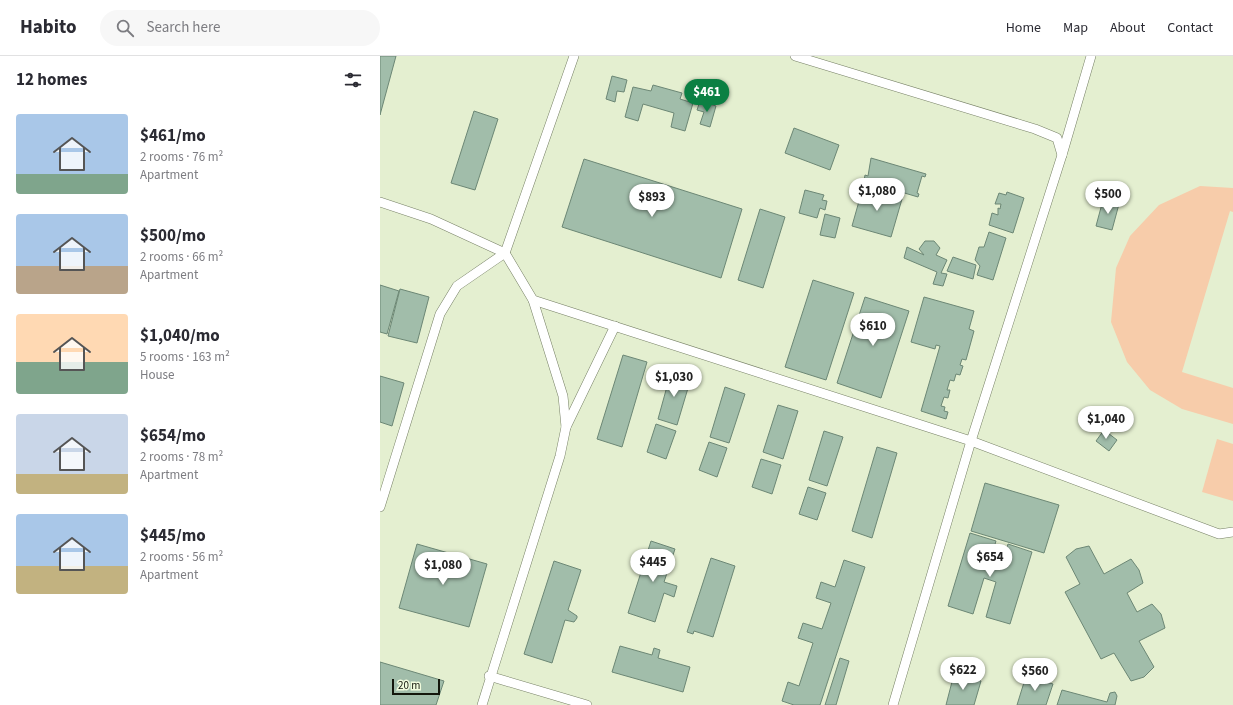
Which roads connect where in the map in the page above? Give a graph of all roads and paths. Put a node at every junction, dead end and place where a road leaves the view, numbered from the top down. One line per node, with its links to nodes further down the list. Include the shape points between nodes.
1 (574, 56): 6 (lane)
2 (795, 56): 4 (lane, via 1035,129 1056,138)
3 (1091, 56): 4 (lane)
4 (1062, 155): 10 (lane)
5 (380, 202): 6 (lane, via 431,219)
6 (505, 253): 7 (lane); 11 (lane, via 457,286 440,314)
7 (533, 300): 8 (lane); 9 (lane, via 562,396)
8 (615, 326): 9 (lane); 10 (lane)
9 (566, 427): 13 (lane, via 560,456)
10 (971, 441): 12 (lane, via 1219,534); 16 (lane)
11 (380, 507)
12 (1233, 532)
13 (490, 676): 14 (lane); 15 (lane)
14 (482, 705)
15 (587, 705)
16 (893, 705)

